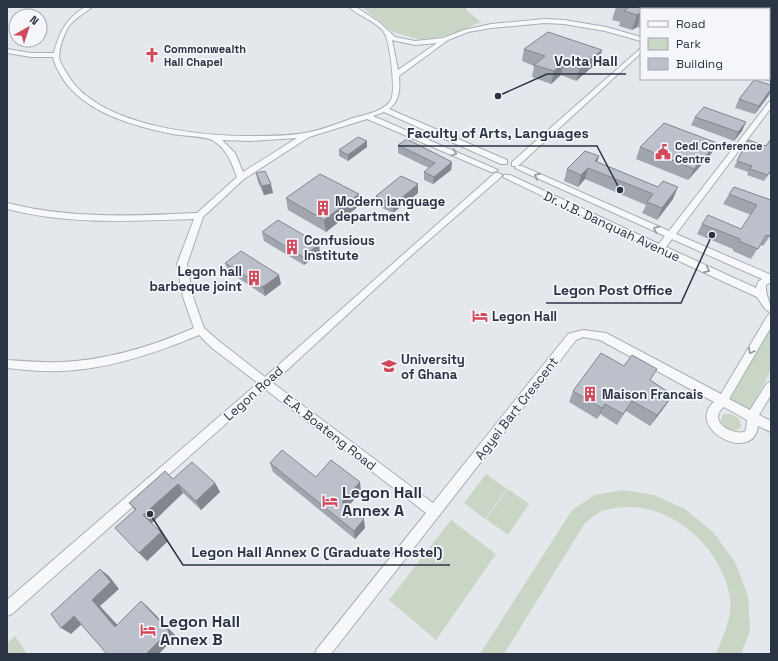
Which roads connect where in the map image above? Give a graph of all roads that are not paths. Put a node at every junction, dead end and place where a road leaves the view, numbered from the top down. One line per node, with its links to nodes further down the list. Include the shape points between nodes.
1 (89, 7): 8 (street, via 76,12 71,18 59,37)
2 (352, 7): 3 (street, via 377,23)
3 (388, 34): 4 (street, via 393,38 415,43); 9 (street)
4 (446, 39): 5 (street, via 466,31 491,26 545,21 576,23); 9 (street)
5 (640, 39)
6 (7, 51): 8 (street, via 31,55)
7 (640, 51): 16 (street)
8 (56, 55): 14 (street, via 66,79 99,108 127,120 164,130)
9 (396, 75): 11 (street, via 395,99)
10 (771, 103): 21 (street)
11 (384, 109): 12 (street); 15 (street)
12 (367, 116): 13 (street); 17 (street, Dr. J.B. Danquah Avenue, one-way to 17)
13 (306, 135): 14 (street, via 255,138); 18 (street, E.A. Boateng Road)
14 (210, 136): 18 (street, via 232,152)
15 (504, 162): 16 (street, Dr. J.B. Danquah Avenue); 17 (street, via 494,168)
16 (517, 166): 17 (street, via 520,172 518,175); 21 (street, Dr. J.B. Danquah Avenue, one-way to 16)
17 (500, 174): 22 (street, Dr. J.B. Danquah Avenue); 29 (street, Legon Road)
18 (241, 176): 20 (street, E.A. Boateng Road)
19 (7, 206): 20 (street, via 36,214 63,217 118,219)
20 (199, 216): 27 (street, E.A. Boateng Road, via 182,264 188,297)
21 (671, 235): 22 (street); 23 (street, Dr. J.B. Danquah Avenue)
22 (660, 249): 24 (street, Dr. J.B. Danquah Avenue, one-way to 24)
23 (770, 278): 24 (street, Dr. J.B. Danquah Avenue, via 761,284)
24 (760, 294): 25 (street, Dr. J.B. Danquah Avenue)
25 (771, 309)
26 (771, 318): 31 (street, one-way to 31)
27 (200, 330): 28 (street, via 169,344 123,357 70,366); 29 (street, E.A. Boateng Road)
28 (7, 364)
29 (265, 383): 34 (street, E.A. Boateng Road); 35 (street, Legon Road)
30 (771, 386): 32 (street)
31 (722, 402): 32 (street, Agyei Bart Crescent); 32 (street, via 713,411 712,416 717,427 729,436 748,436); 34 (street, Agyei Bart Crescent, via 602,336 578,333 572,337)
32 (753, 417): 33 (street, Agyei Bart Crescent)
33 (771, 427)
34 (435, 512): 36 (street, Agyei Bart Crescent)
35 (7, 609)
36 (322, 654)

